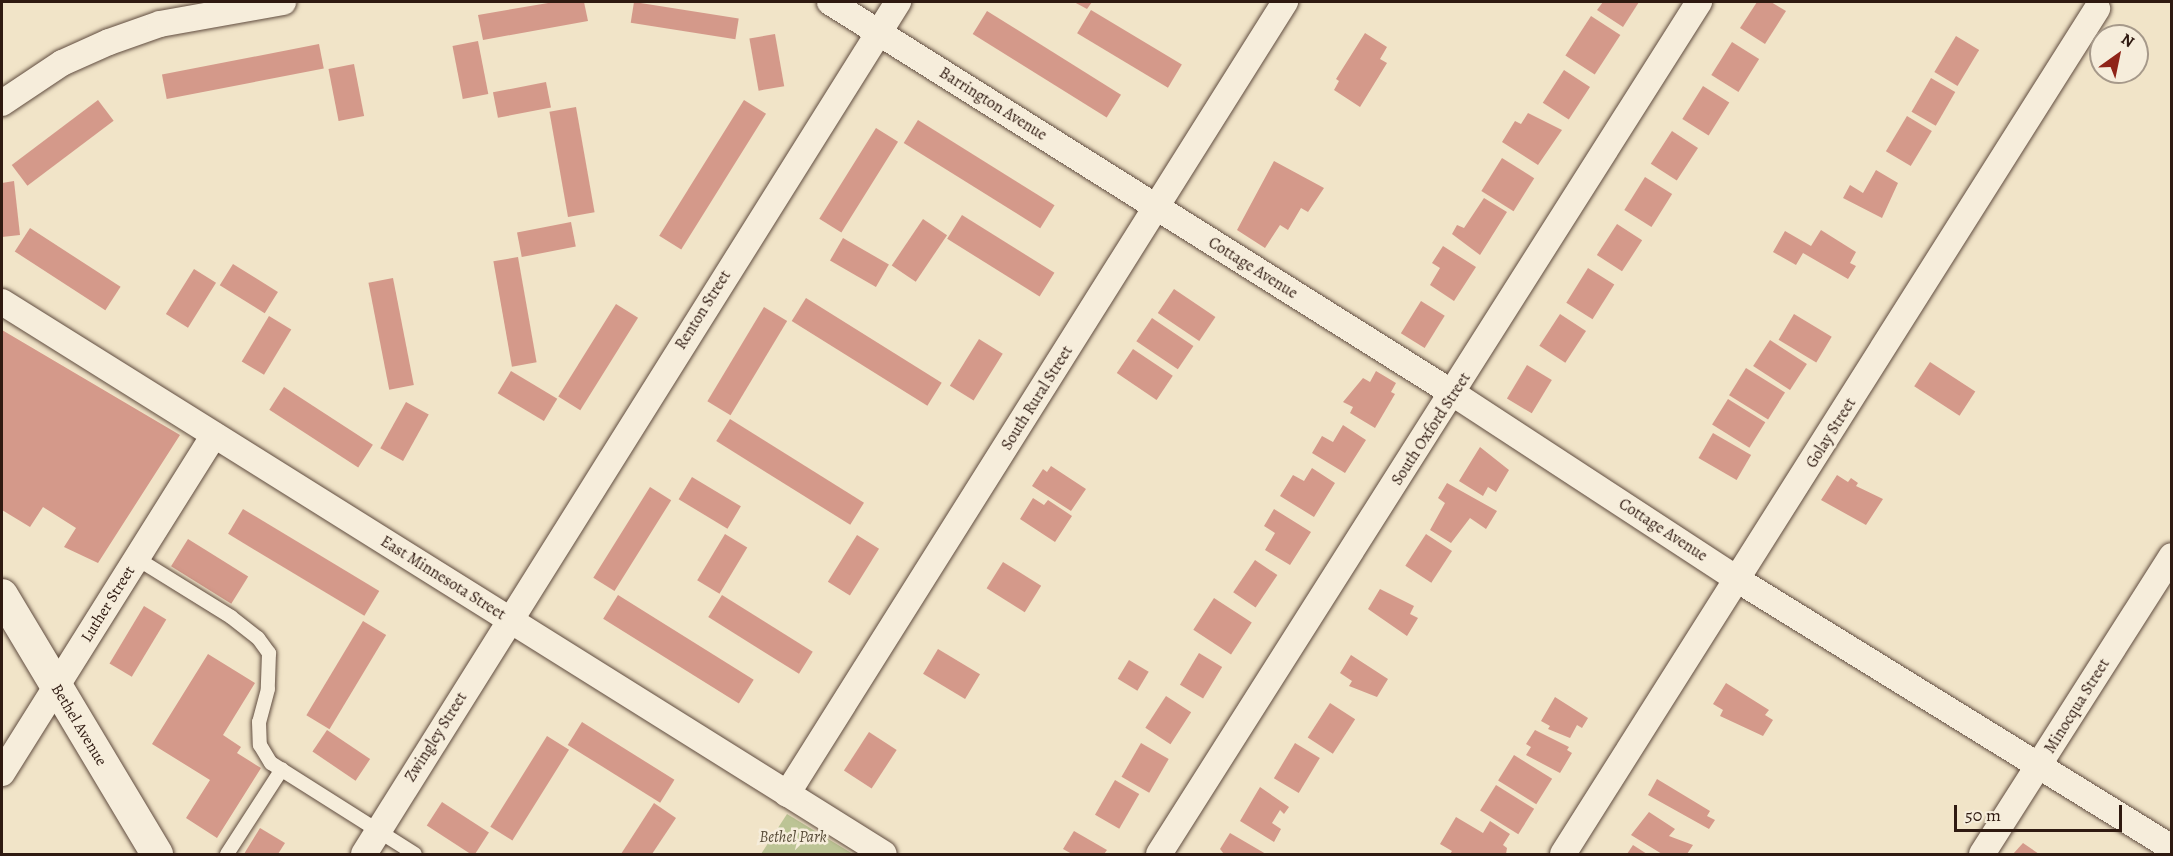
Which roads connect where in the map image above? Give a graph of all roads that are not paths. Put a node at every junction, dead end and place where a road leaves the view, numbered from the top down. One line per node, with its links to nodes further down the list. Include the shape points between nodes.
1 (283, 2): 8 (street, via 160,24 119,38 62,63)
2 (830, 2): 7 (street, Barrington Avenue)
3 (898, 2): 7 (street, Renton Street)
4 (1286, 2): 9 (street, South Rural Street)
5 (1699, 2): 11 (street, South Oxford Street)
6 (2097, 9): 15 (street, Golay Street)
7 (879, 32): 9 (street, Barrington Avenue); 17 (street, Renton Street)
8 (2, 103)
9 (1157, 208): 11 (street, Cottage Avenue); 22 (street, South Rural Street)
10 (2, 303): 12 (street, East Minnesota Street)
11 (1454, 394): 15 (street, Cottage Avenue); 30 (street, South Oxford Street)
12 (214, 435): 14 (street, Luther Street); 17 (street, East Minnesota Street)
13 (2172, 556): 19 (street, Minocqua Street)
14 (136, 558): 18 (street, Luther Street); 20 (lane, via 231,617 258,638 269,653 268,689 259,722 260,746 271,763)
15 (1738, 580): 19 (street, Cottage Avenue); 31 (street, Golay Street)
16 (2, 595): 18 (street, Bethel Avenue)
17 (508, 619): 22 (street, East Minnesota Street); 23 (street, Zwingley Street)
18 (56, 686): 21 (street, Luther Street); 25 (street, Bethel Avenue)
19 (2040, 765): 24 (street, Cottage Avenue); 32 (street, Minocqua Street)
20 (282, 769): 23 (lane); 26 (lane)
21 (2, 773)
22 (787, 794): 29 (street, East Minnesota Street)
23 (378, 831): 27 (street, Zwingley Street); 28 (lane)
24 (2172, 848)
25 (157, 855)
26 (227, 855)
27 (364, 855)
28 (415, 855)
29 (884, 855)
30 (1159, 855)
31 (1563, 855)
32 (1982, 855)

